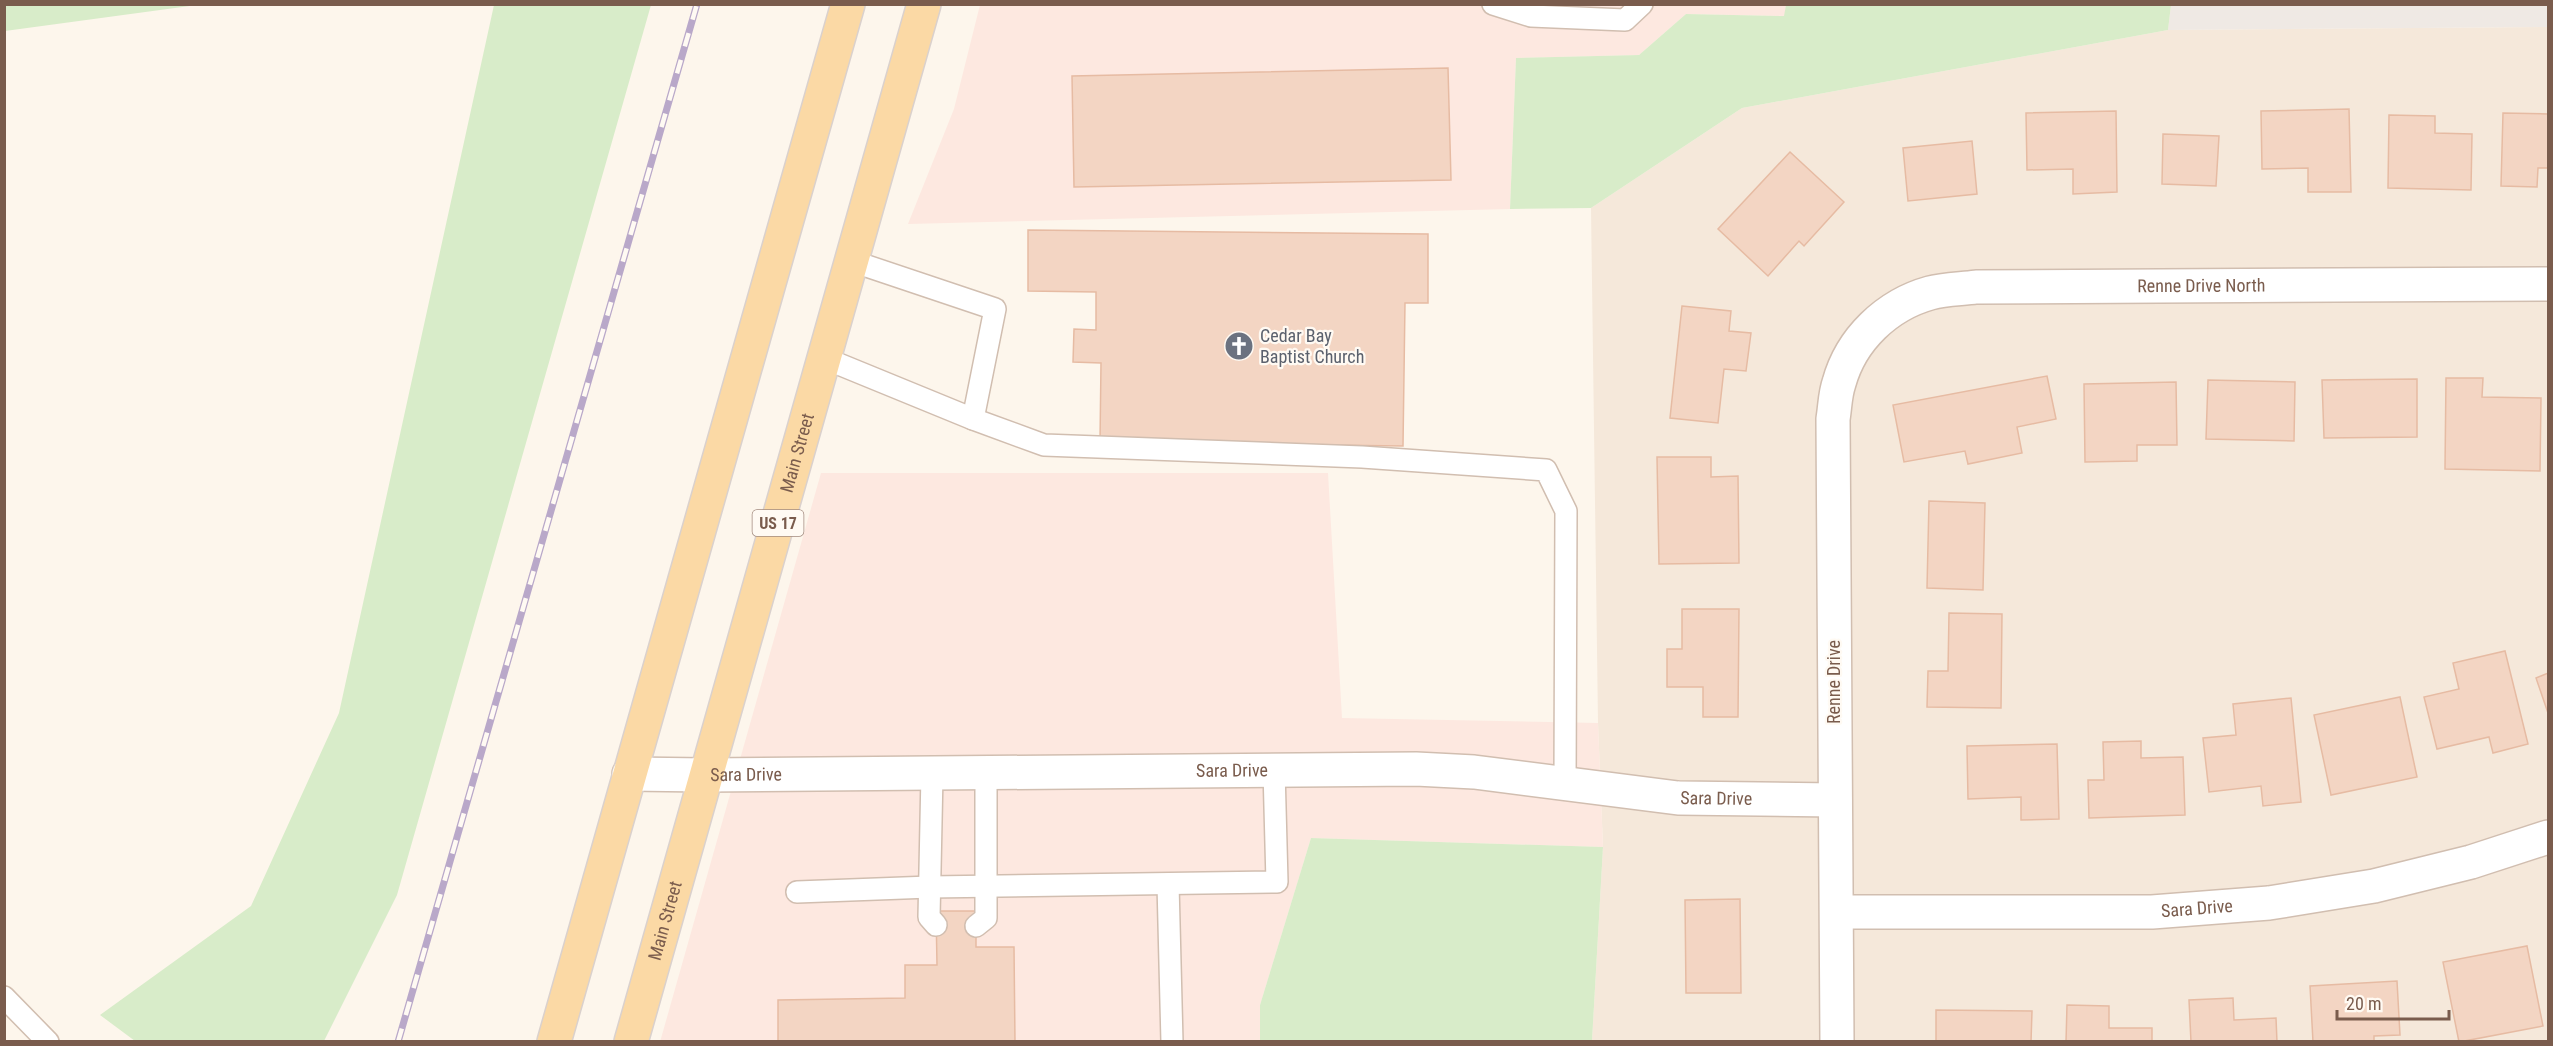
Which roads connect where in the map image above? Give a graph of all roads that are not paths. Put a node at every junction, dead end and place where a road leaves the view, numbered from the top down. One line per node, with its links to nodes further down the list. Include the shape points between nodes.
1 (848, 4): 11 (main road)
2 (924, 4): 5 (main road, Main Street / US 17)
3 (1493, 4): 4 (lane, via 1531,16 1625,20)
4 (1642, 4)
5 (852, 261): 8 (main road, Main Street / US 17); 9 (lane, via 995,309)
6 (2548, 284): 7 (street, Renne Drive North, via 1976,287 1930,293 1895,307)
7 (1866, 331): 16 (street, Renne Drive, via 1838,383 1833,419)
8 (824, 358): 9 (lane); 14 (main road, Main Street / US 17)
9 (972, 419): 15 (lane, via 1044,445 1362,457 1546,470 1566,512)
10 (1274, 771): 13 (street, Sara Drive); 15 (street, Sara Drive, via 1474,772); 18 (lane, via 1277,882)
11 (629, 774): 14 (street, Sara Drive); 27 (main road)
12 (933, 774): 13 (street, Sara Drive); 14 (street, Sara Drive); 19 (lane)
13 (986, 774): 20 (lane)
14 (706, 776): 28 (main road, Main Street / US 17)
15 (1565, 786): 16 (street, Sara Drive, via 1678,798)
16 (1835, 800): 22 (street, Renne Drive)
17 (2548, 837): 22 (street, Sara Drive, via 2471,862 2374,886 2269,903 2152,912)
18 (1168, 884): 20 (lane); 29 (lane)
19 (930, 887): 20 (lane); 21 (lane); 23 (lane, via 929,917)
20 (987, 887): 24 (lane, via 986,918)
21 (797, 892)
22 (1837, 912): 30 (street, Renne Drive)
23 (936, 925)
24 (976, 926)
25 (4, 997): 26 (lane)
26 (48, 1041)
27 (554, 1041)
28 (631, 1041)
29 (1172, 1041)
30 (1837, 1041)

